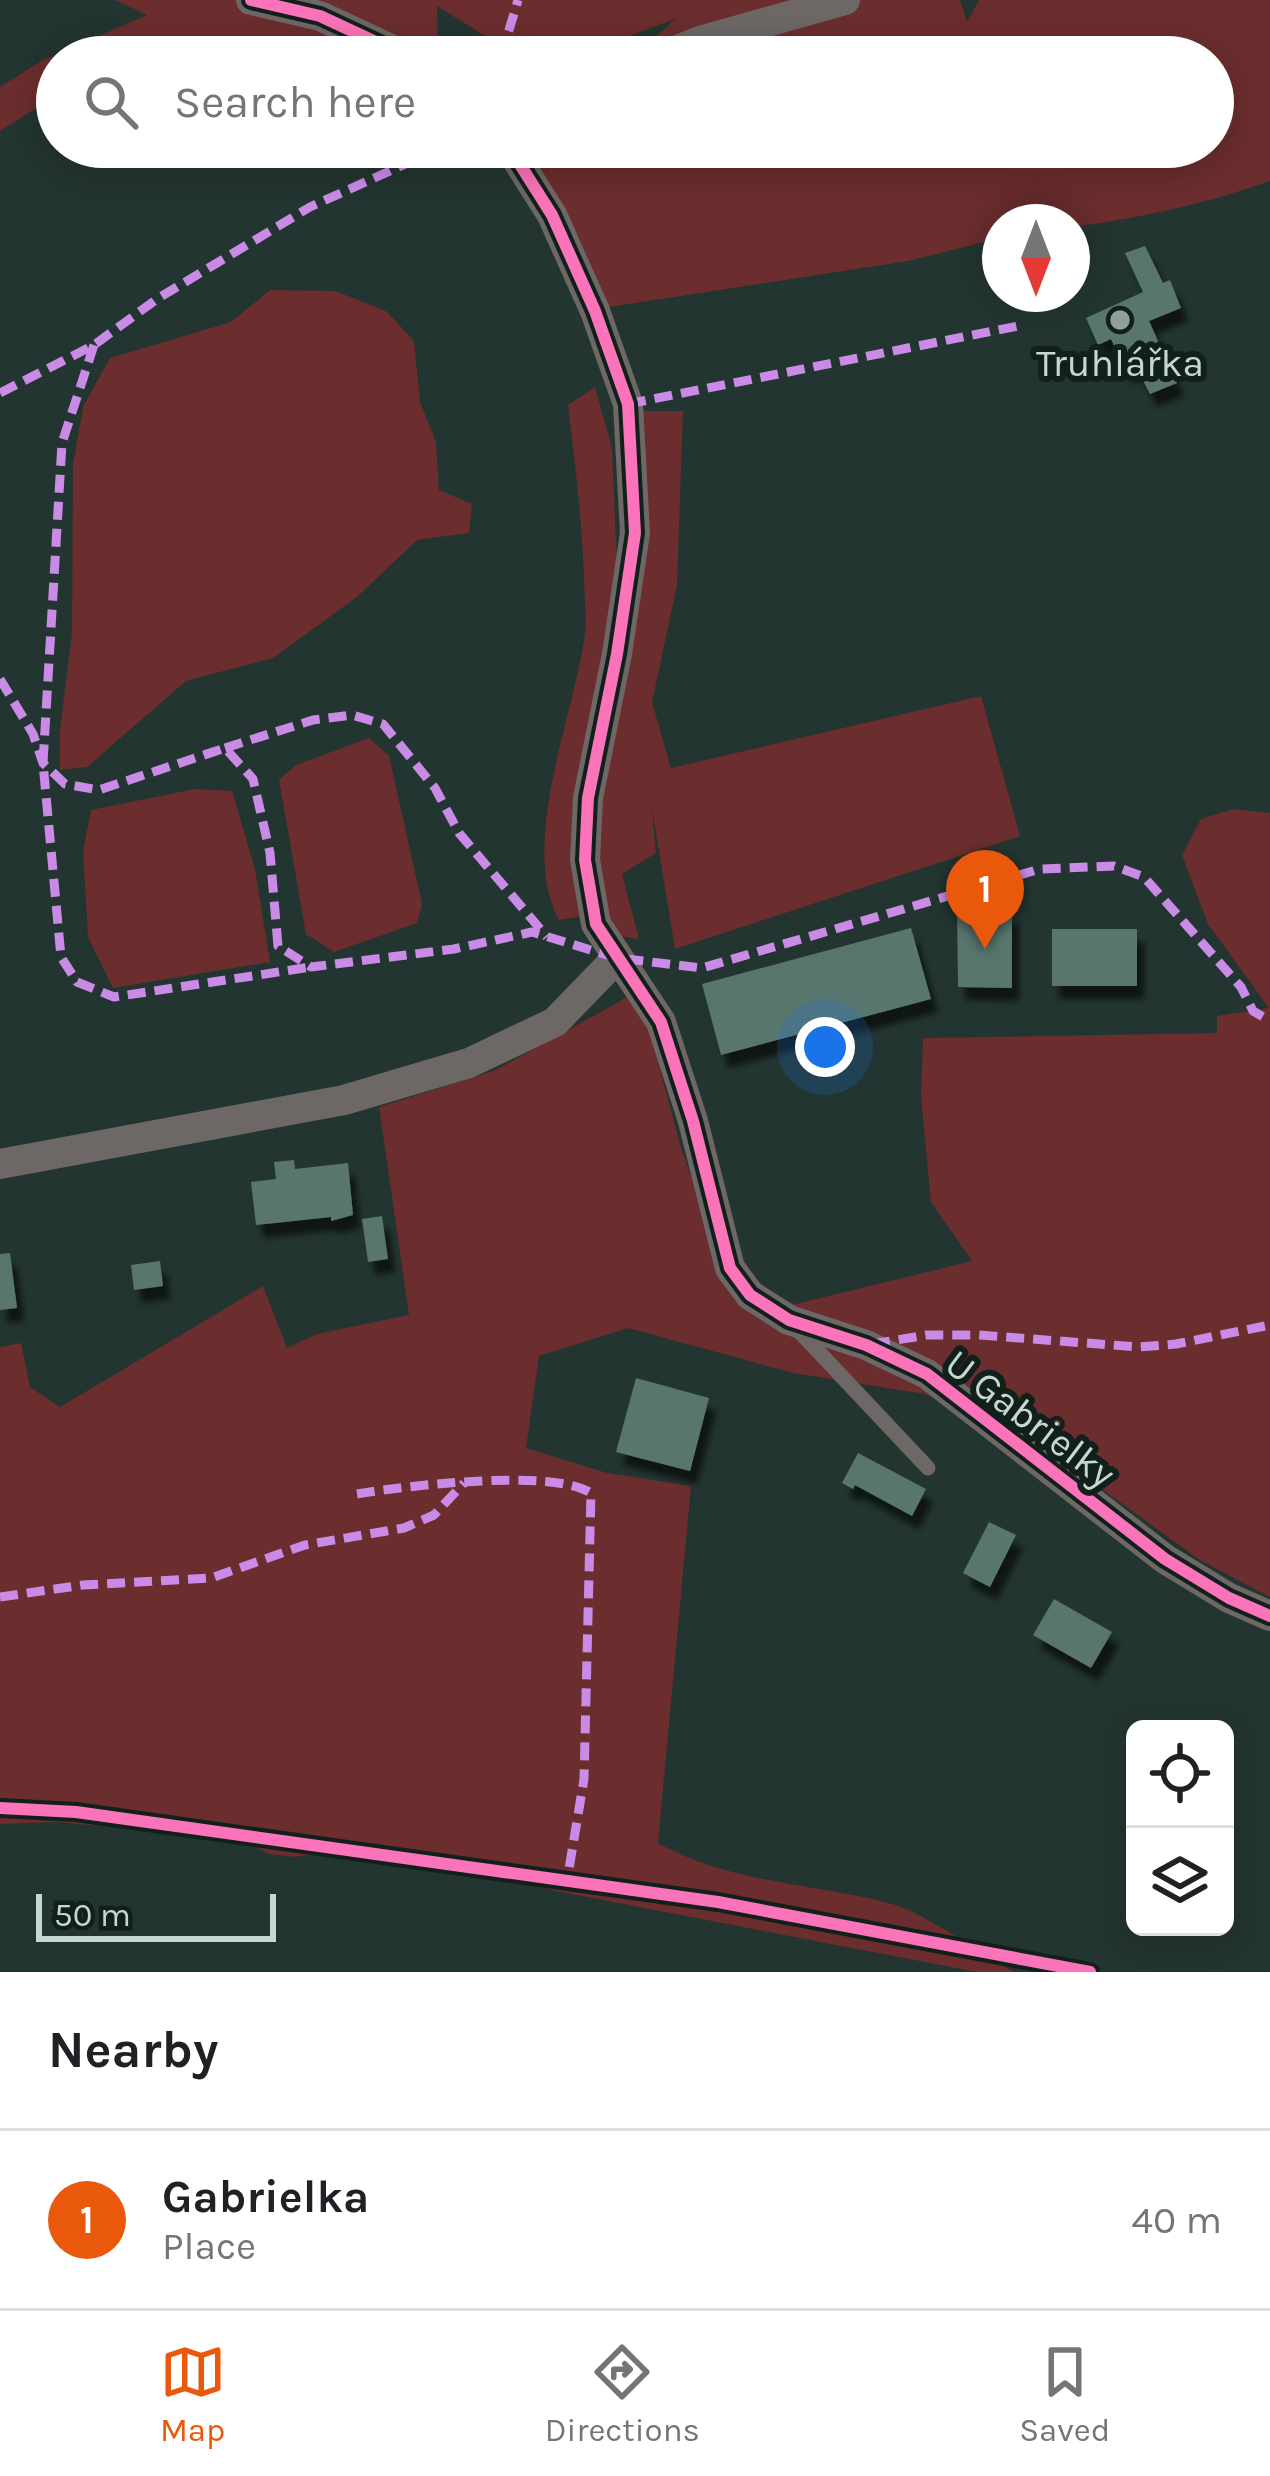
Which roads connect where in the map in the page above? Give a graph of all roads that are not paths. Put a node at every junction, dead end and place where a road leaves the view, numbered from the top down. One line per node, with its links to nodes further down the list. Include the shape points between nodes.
1 (251, 0): 3 (street)
2 (844, 0): 4 (street)
3 (363, 36)
4 (718, 36)
5 (522, 168): 6 (street, U Gabrielky, via 595,310 628,404 634,533 588,797 585,860 596,924)
6 (617, 958): 7 (street, via 555,1022 469,1064 344,1100); 8 (street, U Gabrielky, via 662,1022 730,1268 750,1295)
7 (0, 1164)
8 (789, 1320): 9 (lane); 10 (street, U Gabrielky, via 927,1374 1165,1558)
9 (928, 1468)
10 (1270, 1616)

